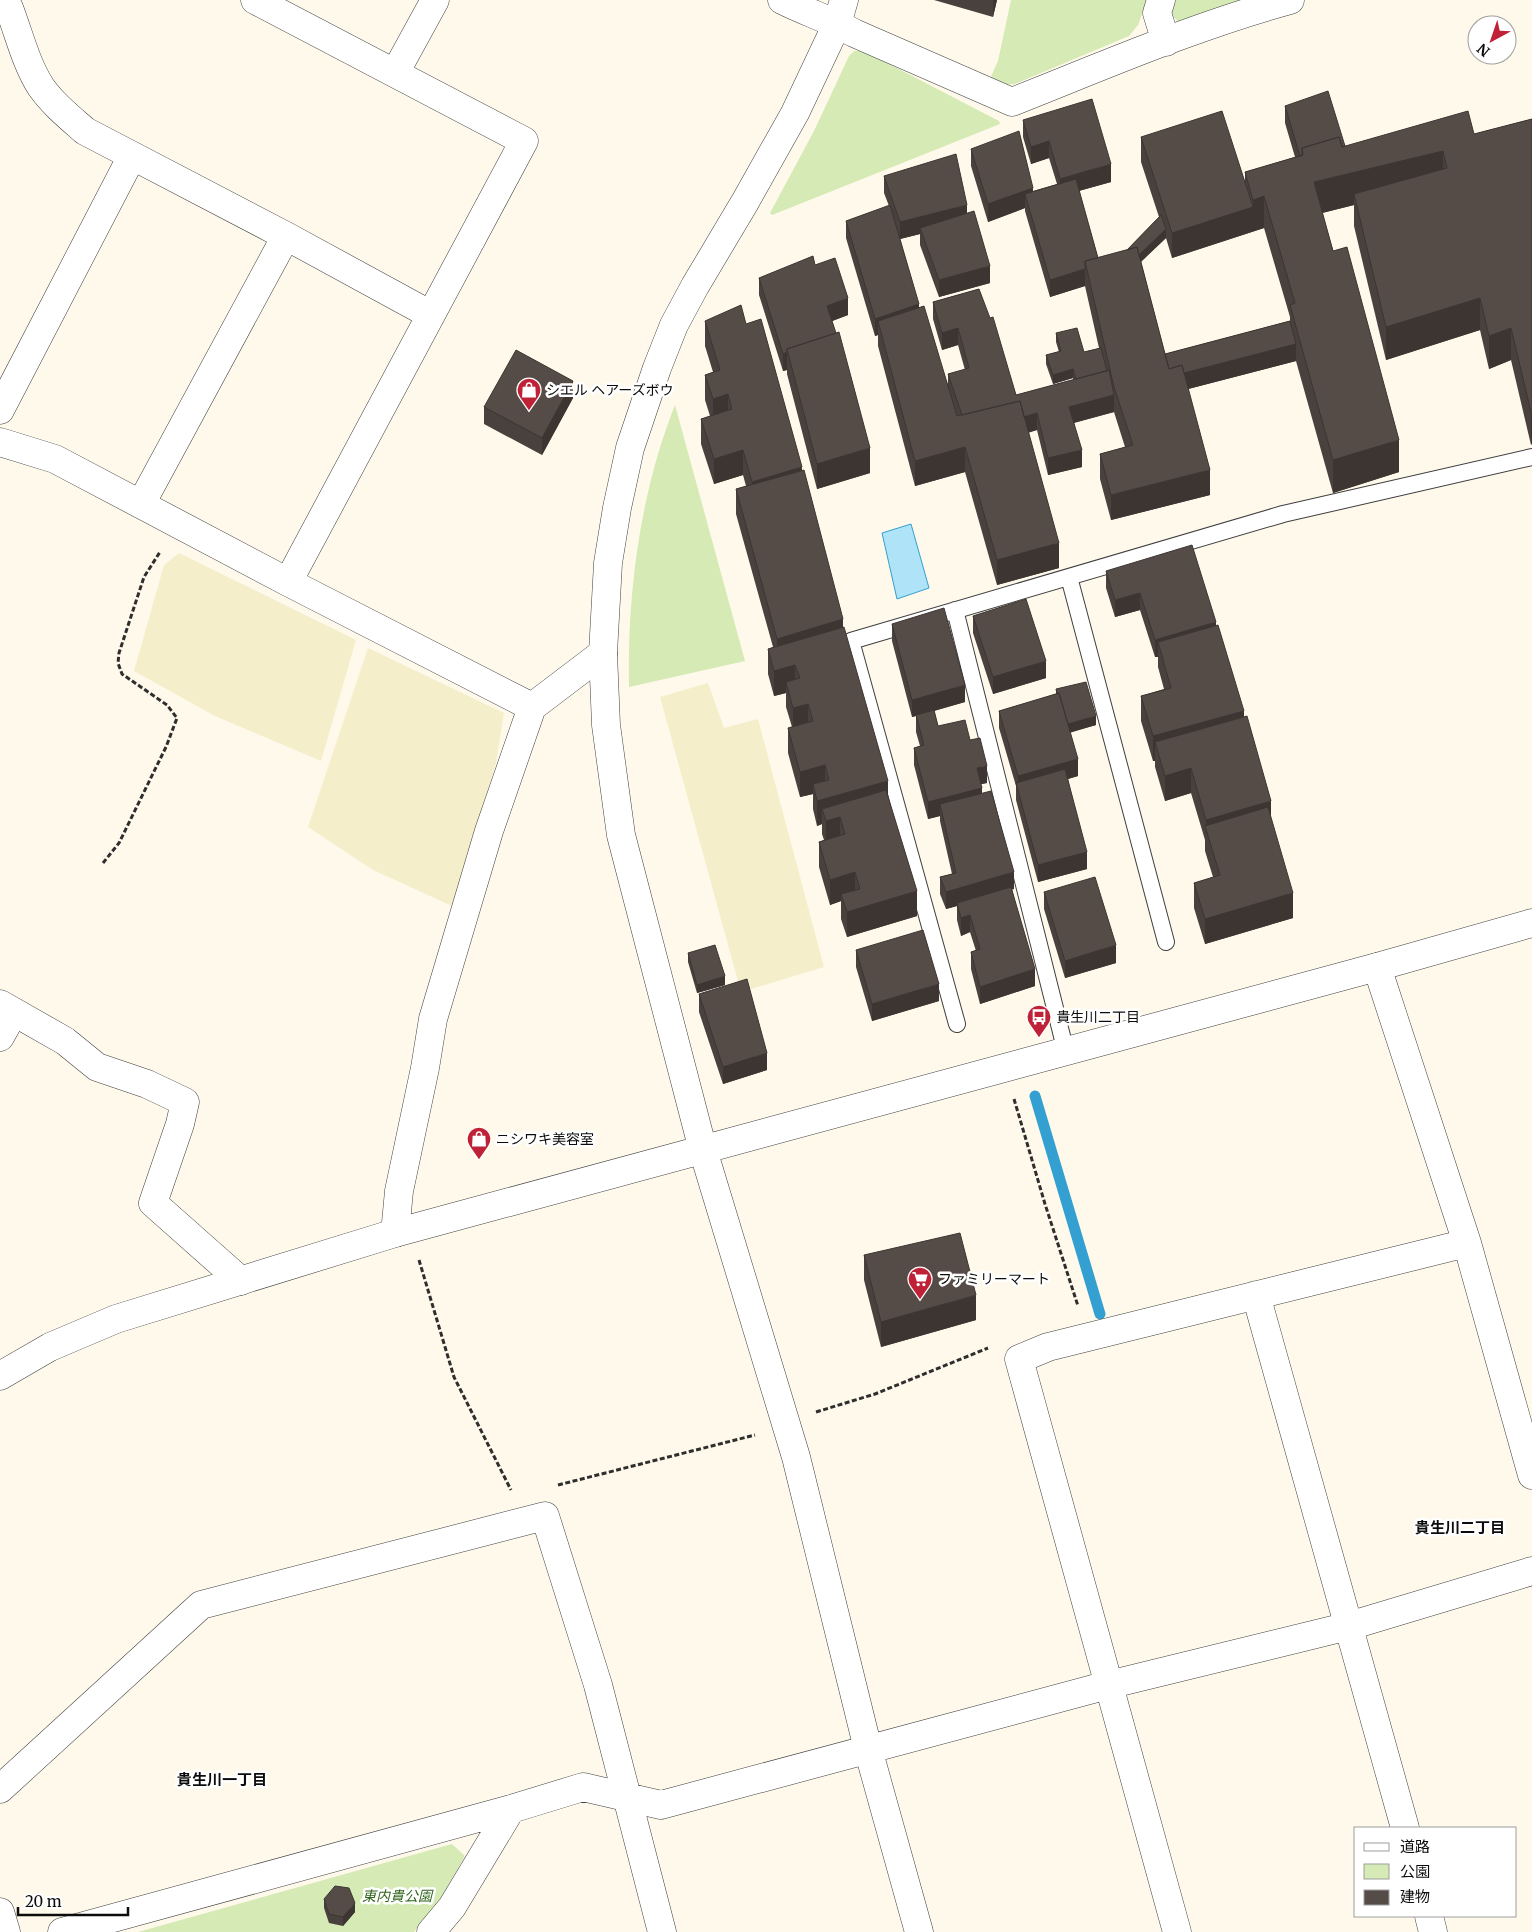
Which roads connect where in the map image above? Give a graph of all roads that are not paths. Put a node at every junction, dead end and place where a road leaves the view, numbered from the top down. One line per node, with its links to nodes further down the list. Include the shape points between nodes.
1 (255, 0): 9 (street)
2 (434, 0): 9 (street)
3 (782, 0): 7 (street, via 808,14)
4 (1161, 0): 8 (street, via 1157,13)
5 (1290, 0): 8 (street)
6 (11, 6): 10 (street, via 28,59 41,86 85,131)
7 (841, 12): 8 (street, via 854,33 1012,102); 20 (street, via 795,113 674,325 656,368 630,448 617,508 608,563)
8 (1166, 42)
9 (395, 73): 12 (street, via 524,141)
10 (132, 156): 11 (street); 13 (street)
11 (286, 236): 12 (street); 16 (street)
12 (432, 316): 18 (street)
13 (0, 410)
14 (0, 442): 16 (street, via 55,460)
15 (1532, 457): 17 (lane, via 1283,514)
16 (141, 504): 18 (street)
17 (1069, 577): 19 (lane); 23 (lane)
18 (288, 582): 21 (street)
19 (955, 610): 26 (lane, via 851,641); 28 (lane)
20 (603, 653): 21 (street); 29 (street, via 606,725 621,835)
21 (532, 707): 30 (street, via 489,831 433,1019 399,1191)
22 (1532, 923): 24 (street)
23 (1166, 942)
24 (1377, 967): 28 (street); 31 (street)
25 (7, 1008): 27 (street); 32 (street, via 65,1041 97,1067 147,1084 185,1102 153,1203)
26 (957, 1024)
27 (0, 1037)
28 (1066, 1052): 29 (street)
29 (703, 1150): 30 (street); 39 (street, via 796,1457)
30 (403, 1231): 32 (street)
31 (1467, 1242): 33 (street); 35 (street)
32 (241, 1281): 34 (street, via 116,1319 50,1347)
33 (1256, 1295): 37 (street); 38 (street, via 1048,1347 1019,1359)
34 (1, 1374)
35 (1532, 1475)
36 (1532, 1571): 37 (street)
37 (1348, 1626): 38 (street); 43 (street)
38 (1108, 1685): 39 (street); 51 (street)
39 (868, 1749): 41 (street, via 661,1805); 50 (street)
40 (0, 1789): 41 (street, via 201,1605 546,1516 598,1685)
41 (626, 1797): 42 (street, via 583,1787); 49 (street)
42 (511, 1809): 47 (street); 48 (street, via 452,1908)
43 (1405, 1827)
44 (0, 1912): 46 (street)
45 (1429, 1917): 52 (street)
46 (6, 1932)
47 (62, 1932)
48 (431, 1932)
49 (662, 1932)
50 (919, 1932)
51 (1178, 1932)
52 (1433, 1932)

